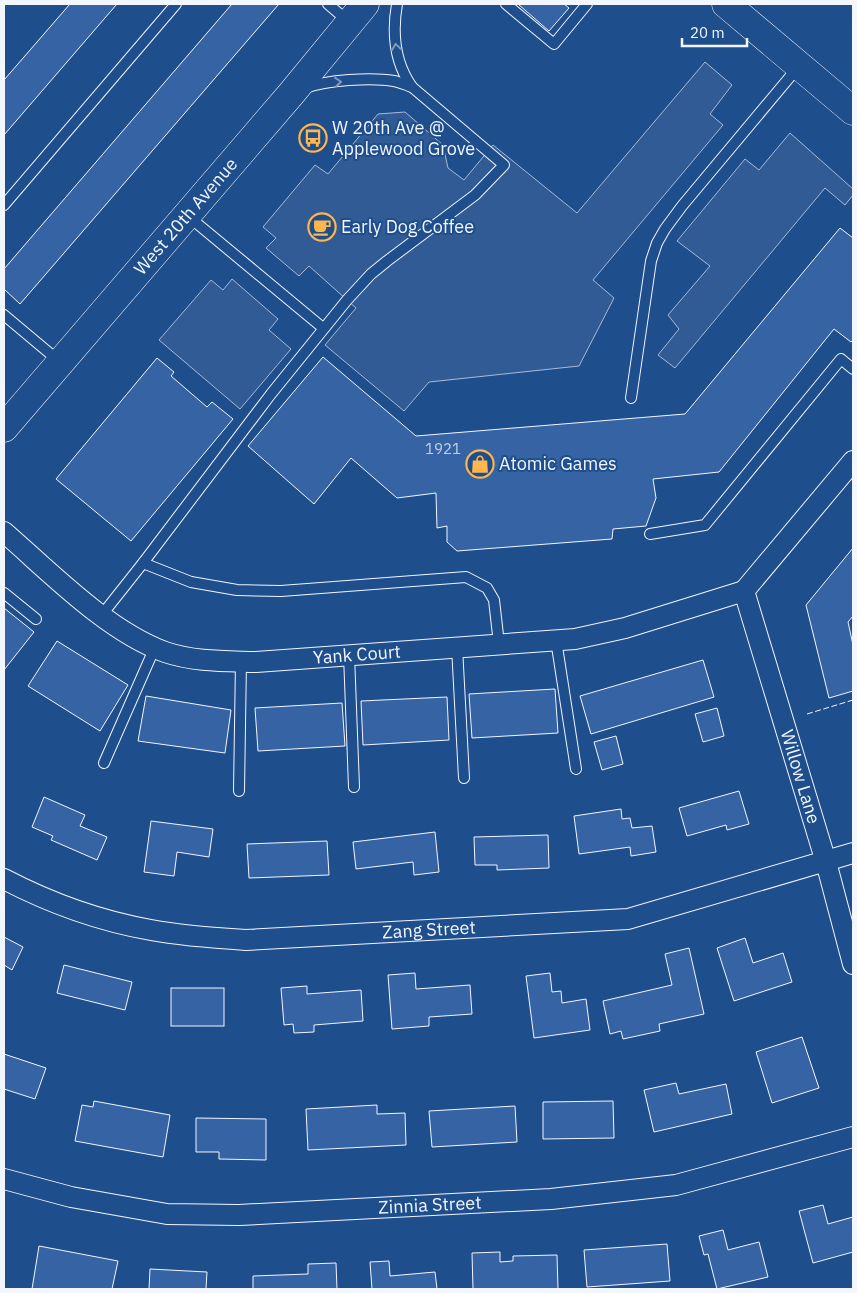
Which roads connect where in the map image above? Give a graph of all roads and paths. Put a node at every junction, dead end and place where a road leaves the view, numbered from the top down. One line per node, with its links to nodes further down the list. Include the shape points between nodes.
1 (176, 4): 12 (lane)
2 (328, 4): 7 (lane)
3 (397, 4): 9 (lane, one-way to 3, via 401,67 395,41)
4 (506, 4): 5 (lane, via 554,44)
5 (584, 5)
6 (733, 6): 8 (street)
7 (357, 13): 10 (street, West 20th Avenue)
8 (799, 66): 11 (street); 18 (lane, via 682,206 657,243 651,261)
9 (412, 87): 10 (lane, one-way to 9, via 324,83 356,80 395,81); 15 (lane, via 504,165 468,200 371,274)
10 (292, 94): 13 (street, West 20th Avenue)
11 (853, 111)
12 (4, 205)
13 (187, 215): 15 (lane); 16 (street, West 20th Avenue)
14 (4, 315): 16 (lane)
15 (323, 328): 23 (lane)
16 (61, 362): 19 (street, West 20th Avenue)
17 (853, 369): 21 (lane, via 841,359 705,525)
18 (631, 398)
19 (4, 428)
20 (853, 461): 24 (street)
21 (650, 534)
22 (5, 537): 26 (street, Yank Court)
23 (143, 563): 26 (lane); 29 (lane, via 191,582 237,590 281,591 466,577 487,588 494,600)
24 (744, 591): 28 (street, Yank Court, via 625,628); 40 (street, Willow Lane)
25 (4, 593): 27 (lane)
26 (102, 616): 30 (street, Yank Court, via 134,639)
27 (36, 619)
28 (556, 640): 29 (street, Yank Court); 35 (lane)
29 (499, 644): 31 (street, Yank Court)
30 (155, 647): 33 (street, Yank Court, via 207,660); 34 (lane)
31 (456, 647): 32 (street, Yank Court); 36 (lane)
32 (349, 655): 33 (street, Yank Court); 37 (lane)
33 (242, 661): 38 (lane)
34 (104, 763)
35 (576, 769)
36 (464, 778)
37 (354, 788)
38 (240, 791)
39 (853, 853): 40 (street, Zang Street)
40 (826, 862): 41 (street, Zang Street, via 628,919 246,940 189,936 132,926 65,907); 42 (street, Willow Lane)
41 (4, 879)
42 (853, 964)
43 (853, 1138): 44 (street, Zinnia Street, via 676,1185 552,1199 239,1215 167,1214 71,1197)
44 (4, 1179)

